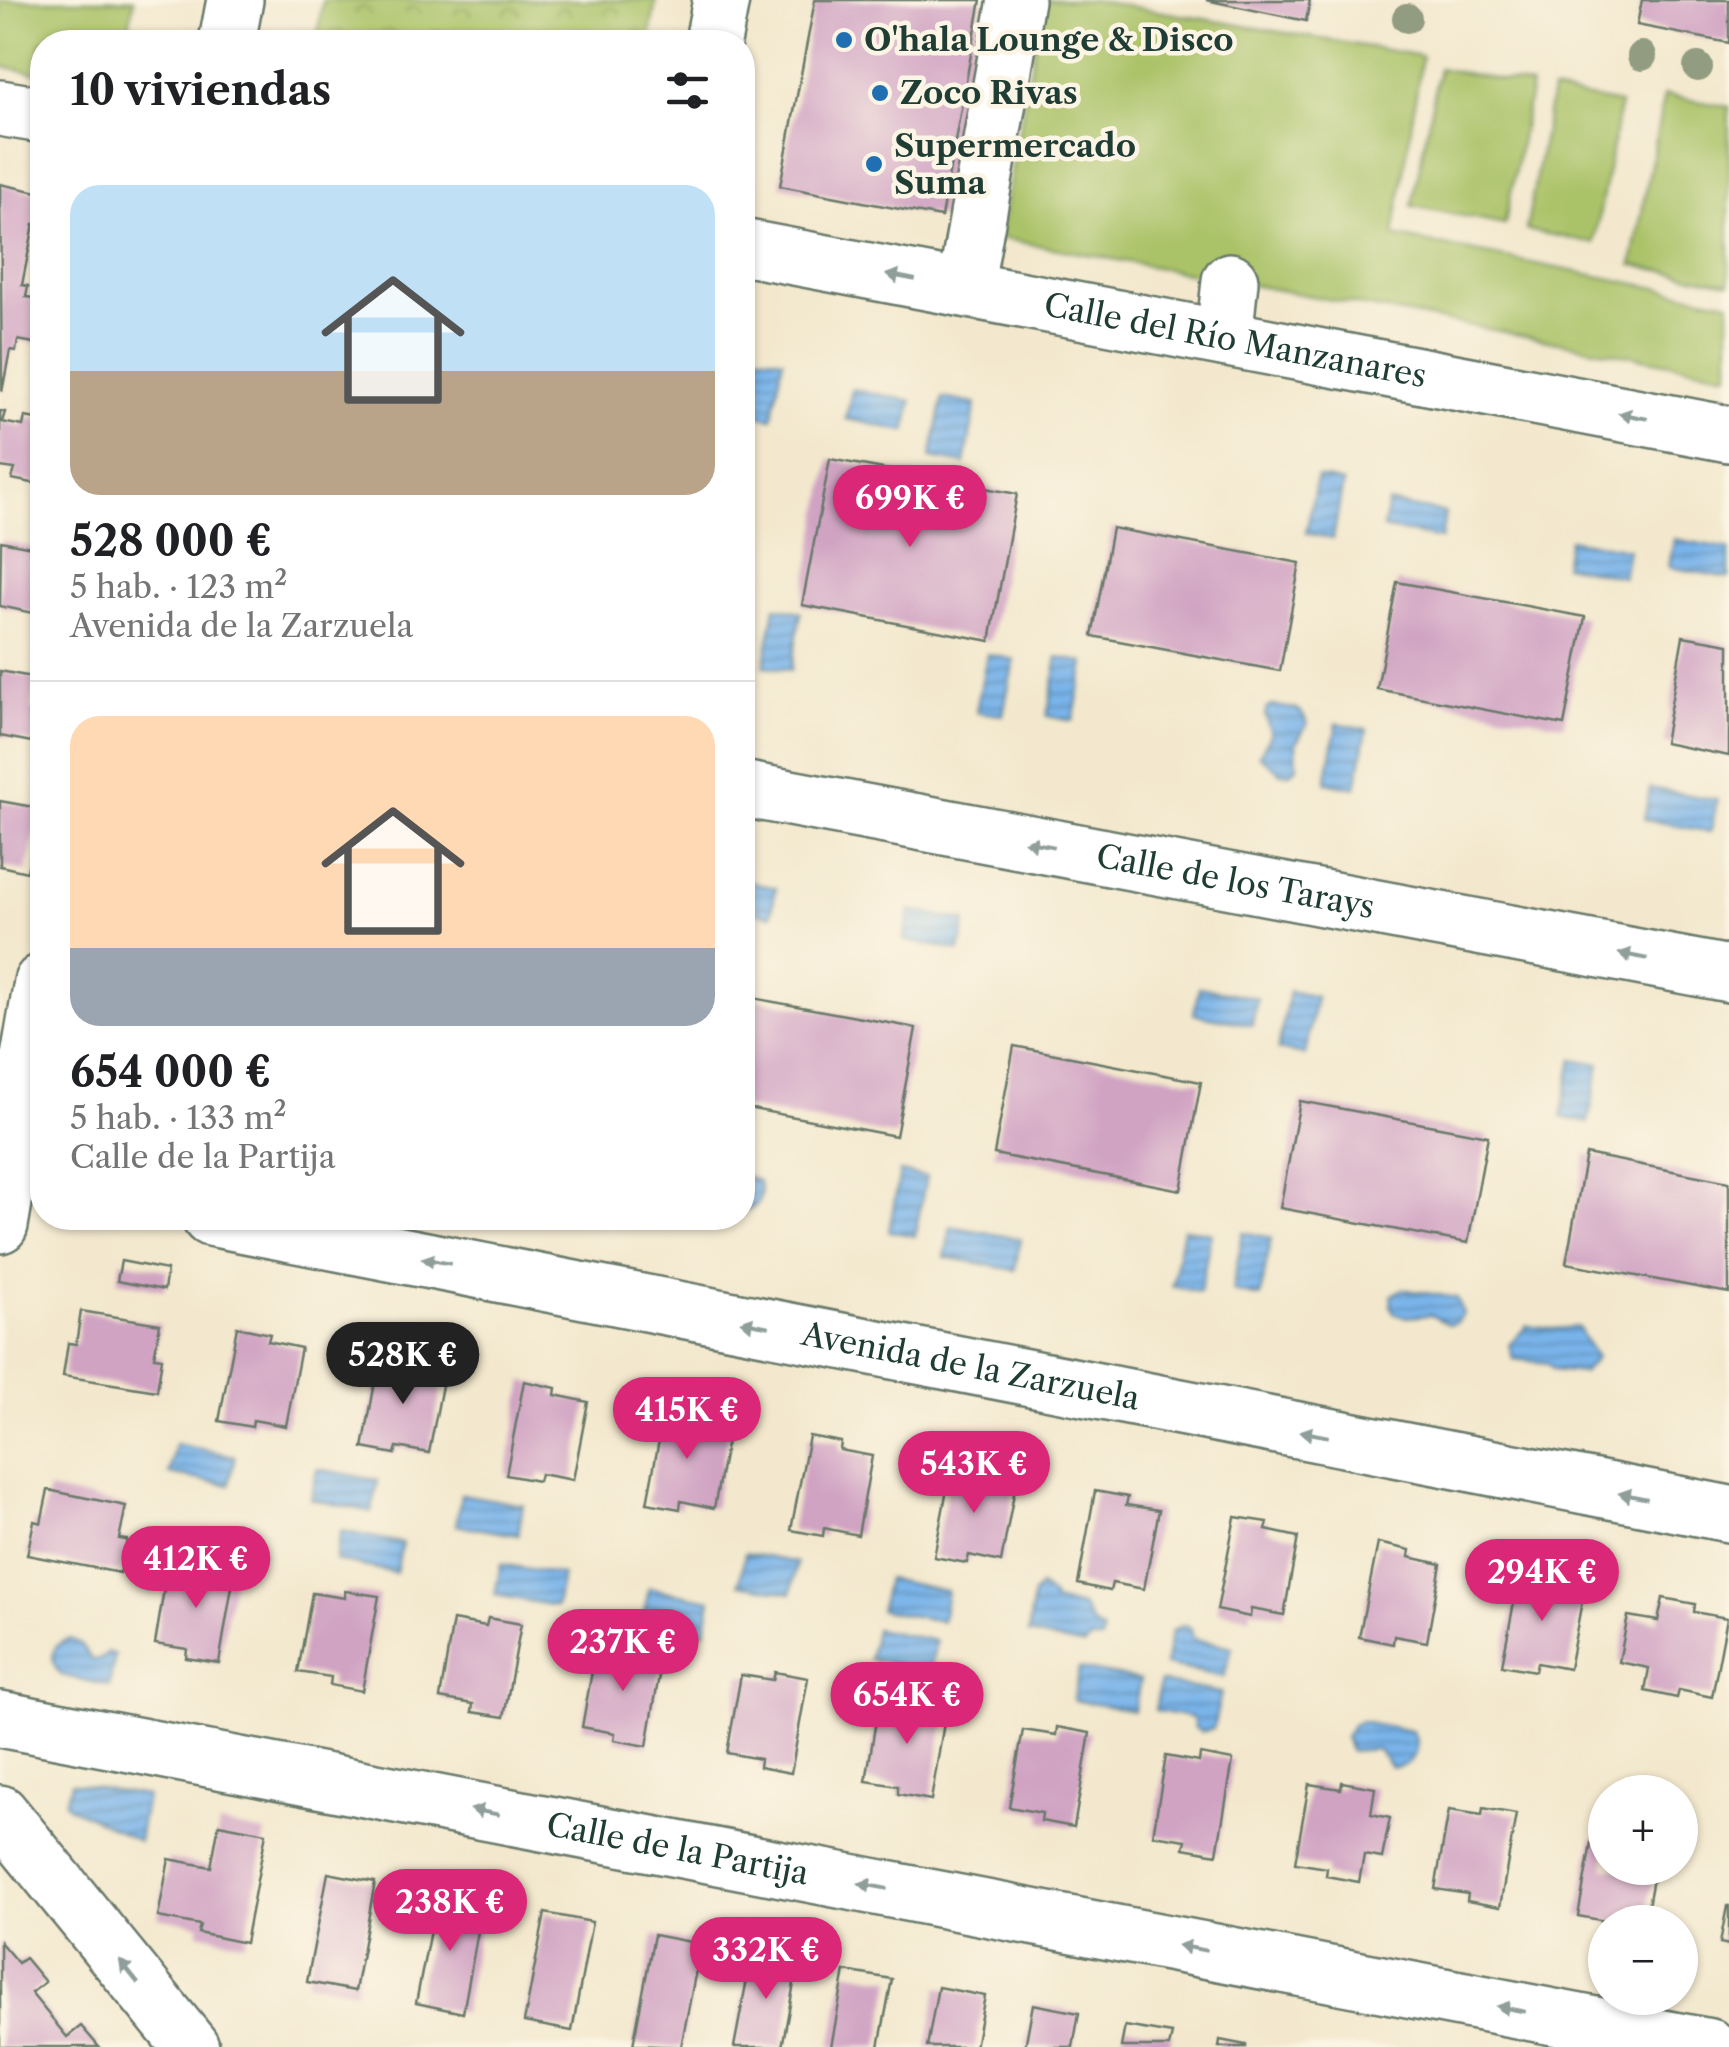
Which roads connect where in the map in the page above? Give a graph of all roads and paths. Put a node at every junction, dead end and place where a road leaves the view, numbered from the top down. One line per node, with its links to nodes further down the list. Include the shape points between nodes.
1 (235, 0): 4 (street)
2 (721, 0): 5 (street)
3 (1016, 0): 10 (street)
4 (229, 30)
5 (715, 30)
6 (0, 108): 7 (street)
7 (30, 114)
8 (755, 248): 10 (street, Calle del Río Manzanares, one-way to 8)
9 (1230, 281): 11 (street)
10 (966, 289): 11 (street, Calle del Río Manzanares)
11 (1224, 338): 12 (street, Calle del Río Manzanares, one-way to 11)
12 (1729, 434)
13 (755, 791): 14 (street, Calle de los Tarays, one-way to 13)
14 (1729, 974)
15 (30, 1068): 16 (street)
16 (13, 1191)
17 (272, 1230): 18 (street, Avenida de la Zarzuela, one-way to 17)
18 (1729, 1514)
19 (0, 1718): 22 (street, Calle de la Partija, one-way to 19)
20 (0, 1814): 21 (street, one-way to 20)
21 (191, 2047)
22 (1710, 2047)

